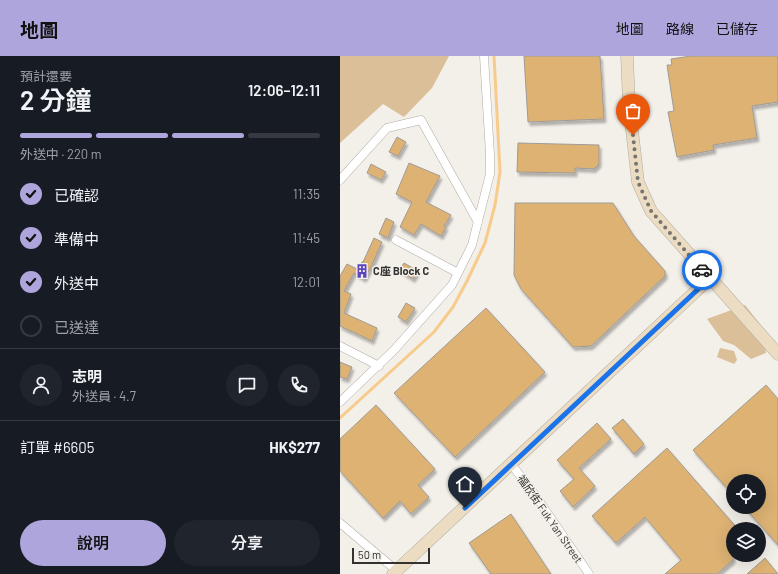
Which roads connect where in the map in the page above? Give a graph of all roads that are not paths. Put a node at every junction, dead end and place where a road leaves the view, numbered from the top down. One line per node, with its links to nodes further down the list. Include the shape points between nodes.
1 (484, 56): 4 (street, via 490,174)
2 (627, 56): 7 (street, via 629,104 638,182 651,211)
3 (340, 180): 4 (street, via 387,128 421,120)
4 (478, 222): 6 (street, via 472,245)
5 (396, 240): 6 (street)
6 (458, 273): 10 (street, via 452,284)
7 (710, 278): 9 (street); 12 (street)
8 (340, 346): 10 (street)
9 (778, 354)
10 (379, 366): 11 (street)
11 (340, 402)
12 (511, 464): 14 (street); 15 (street, 福欣街 Fuk Yan Street)
13 (340, 523): 14 (street)
14 (395, 572)
15 (589, 574)

